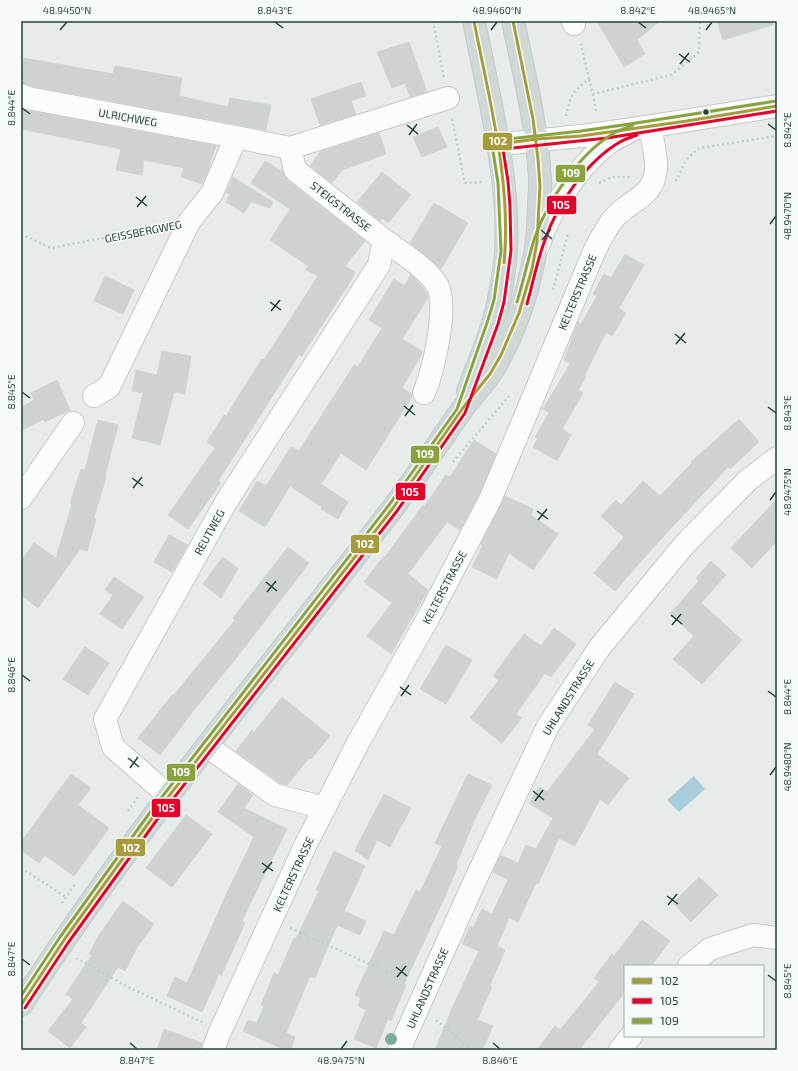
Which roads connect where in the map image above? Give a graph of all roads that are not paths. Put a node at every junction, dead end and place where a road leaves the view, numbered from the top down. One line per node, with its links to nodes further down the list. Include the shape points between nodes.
1 (474, 21): 9 (main road)
2 (513, 21): 8 (main road)
3 (21, 95): 7 (street, ULRICHWEG, via 36,100)
4 (448, 98): 10 (street)
5 (777, 106): 6 (street)
6 (644, 127): 8 (street); 12 (street, via 619,136 602,148 579,173 543,230); 21 (street, KELTERSTRASSE, via 656,169 651,187 616,216 603,234 490,500)
7 (236, 137): 10 (street); 14 (street, GEISSBERGWEG, via 212,193 189,222 109,387)
8 (536, 139): 9 (street); 12 (main road, via 540,180)
9 (497, 145): 15 (main road, via 503,182 506,251 499,301)
10 (290, 148): 11 (street, STEIGSTRASSE, via 295,170)
11 (384, 240): 13 (street, STEIGSTRASSE, via 437,284 442,304 437,349); 20 (street, REUTWEG, via 379,265 226,502 105,719 113,747)
12 (536, 254): 15 (main road, via 510,336 493,369)
13 (424, 393)
14 (94, 396)
15 (461, 411): 19 (main road, via 393,508)
16 (73, 423): 18 (street)
17 (777, 458): 27 (street, UHLANDSTRASSE, via 748,480 686,544 600,647 548,726)
18 (21, 498)
19 (207, 746): 20 (main road); 21 (street, via 275,795)
20 (169, 796): 24 (main road, via 122,858)
21 (325, 808): 26 (street, KELTERSTRASSE)
22 (777, 938): 23 (street, via 753,935 717,946)
23 (690, 965)
24 (21, 1005)
25 (630, 1037): 28 (street)
26 (216, 1040)
27 (399, 1050)
28 (620, 1050)

